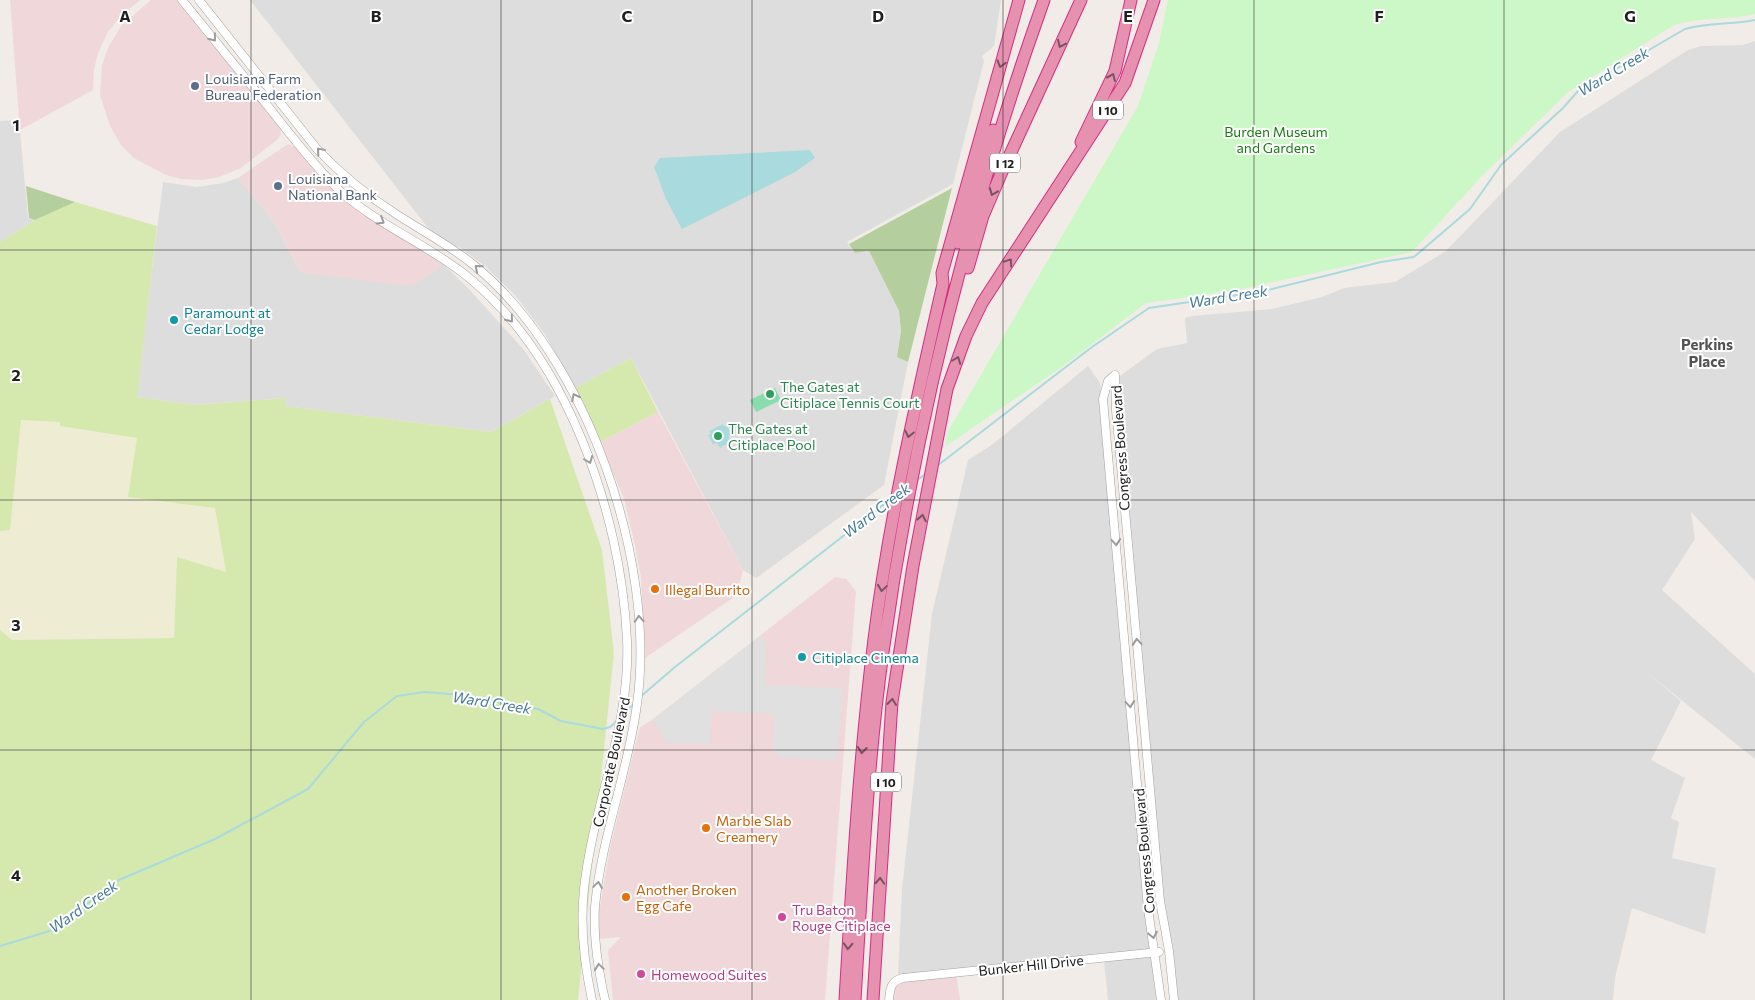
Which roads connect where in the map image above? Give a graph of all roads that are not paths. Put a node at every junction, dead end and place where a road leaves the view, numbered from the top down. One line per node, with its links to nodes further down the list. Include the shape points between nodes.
1 (182, 0): 20 (street, Corporate Boulevard, one-way to 20, via 334,185 369,214 463,273 507,315 556,387 575,425 602,498 620,570 627,643 627,682 614,759 584,887 583,935)
2 (199, 0): 21 (street, Corporate Boulevard, one-way to 2, via 599,970 595,909 605,848 631,740 640,668 633,571 602,456 578,401 530,322 475,266 383,206 338,170)
3 (1019, 0): 10 (highway, one-way to 10, via 942,273)
4 (1044, 0): 8 (highway, I 10)
5 (1081, 0): 11 (highway, I 12, one-way to 11, via 1001,174)
6 (1130, 0): 9 (highway, one-way to 6, via 1115,71)
7 (1154, 0): 9 (highway, I 10, via 1125,83)
8 (1036, 21): 10 (highway, via 1022,45 949,276); 11 (highway, I 10, via 967,242)
9 (1061, 184): 24 (highway, I 10, one-way to 9, via 892,702 913,566 947,389 982,303)
10 (943, 284): 22 (highway, one-way to 22, via 905,456 874,639 861,763)
11 (944, 332): 23 (highway, I 10, via 907,500 883,653 868,787)
12 (1105, 410): 13 (street); 13 (street, Congress Boulevard, via 1105,389 1108,381 1116,375); 15 (street, Congress Boulevard, one-way to 15)
13 (1116, 410): 14 (street, Congress Boulevard, one-way to 13)
14 (1139, 666): 15 (street); 16 (street, Congress Boulevard)
15 (1127, 667): 17 (street, Congress Boulevard, one-way to 17)
16 (1148, 766): 17 (street); 18 (street, Congress Boulevard, via 1160,901)
17 (1136, 768): 19 (street, Congress Boulevard, one-way to 19, via 1148,909)
18 (1169, 952): 19 (street, Bunker Hill Drive); 27 (street, Congress Boulevard)
19 (1156, 953): 25 (street, Bunker Hill Drive, via 903,978 894,982); 26 (street, Congress Boulevard)
20 (592, 1000)
21 (605, 1000)
22 (845, 1000)
23 (855, 1000)
24 (873, 1000)
25 (889, 1000)
26 (1161, 1000)
27 (1174, 1000)

